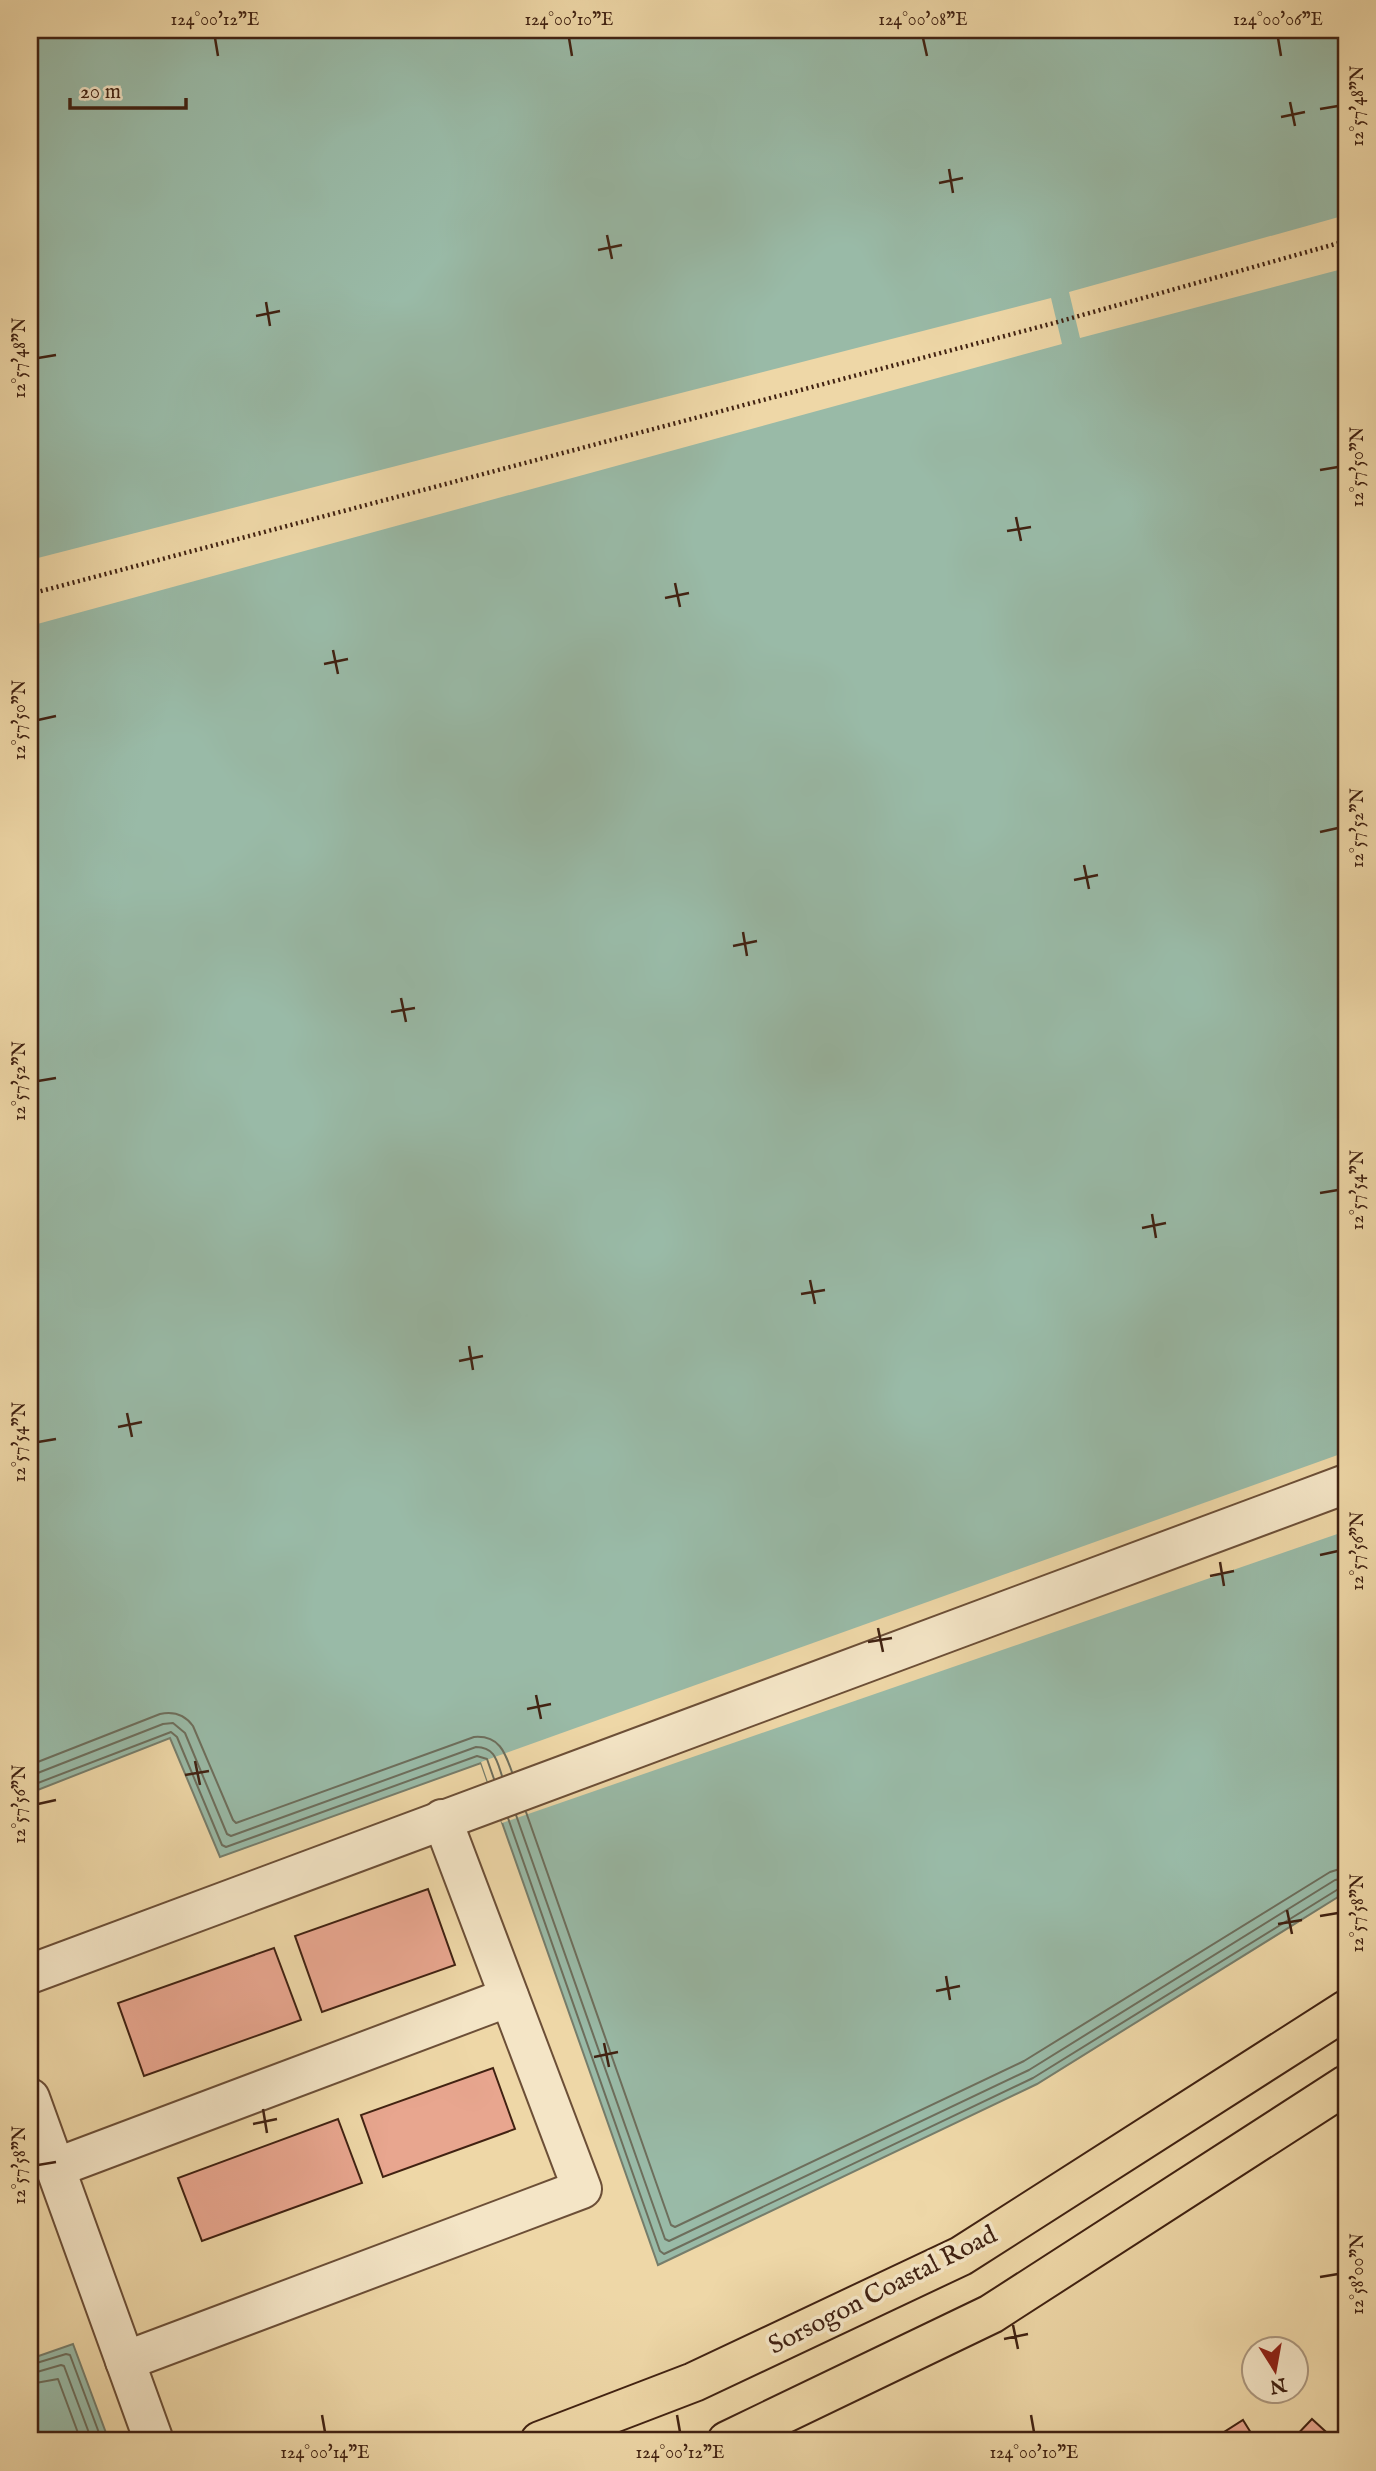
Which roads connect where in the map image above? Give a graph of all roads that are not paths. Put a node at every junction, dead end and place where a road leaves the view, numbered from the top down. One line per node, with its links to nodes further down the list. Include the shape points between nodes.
1 (1346, 1484): 2 (lane)
2 (442, 1819): 3 (lane); 4 (lane)
3 (30, 1974)
4 (509, 1997): 8 (lane); 9 (lane, via 582,2189)
5 (1346, 2010): 11 (highway, Sorsogon Coastal Road, via 961,2256 694,2382)
6 (1346, 2085): 12 (highway, via 991,2314)
7 (30, 2098): 8 (lane)
8 (55, 2168): 9 (lane)
9 (125, 2361): 10 (lane)
10 (154, 2441)
11 (540, 2441)
12 (727, 2441)

